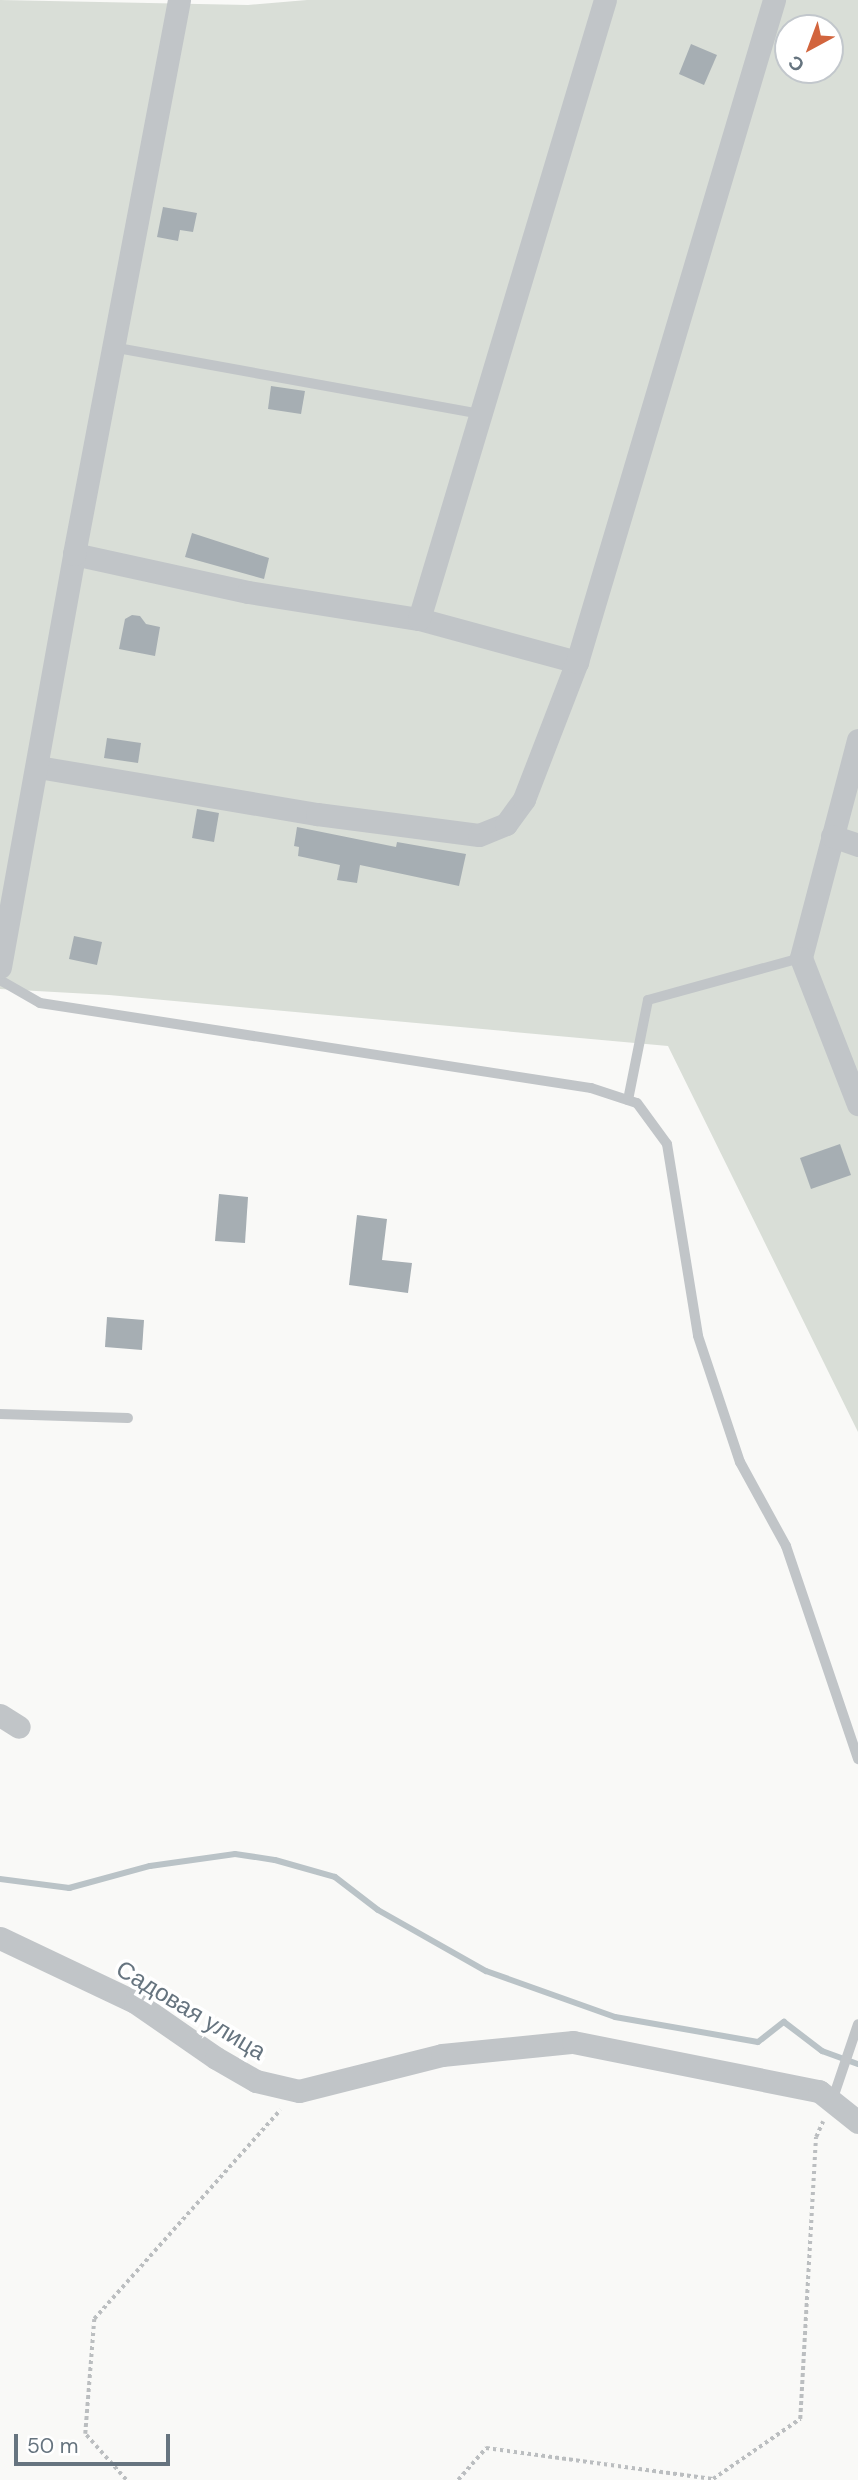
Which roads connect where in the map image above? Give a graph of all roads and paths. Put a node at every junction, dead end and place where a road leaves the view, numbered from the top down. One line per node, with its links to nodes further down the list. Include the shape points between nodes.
1 (179, 0): 4 (street)
2 (605, 0): 5 (street)
3 (774, 0): 8 (street)
4 (113, 347): 5 (lane); 6 (street)
5 (480, 414): 7 (street)
6 (74, 554): 7 (street, via 248,592); 10 (street)
7 (419, 619): 8 (street)
8 (577, 662): 10 (street, via 524,799 506,824 479,835 317,814)
9 (858, 740): 11 (street)
10 (38, 767): 14 (street)
11 (832, 836): 12 (street); 13 (street)
12 (858, 845)
13 (801, 958): 16 (lane, via 648,1000); 17 (street)
14 (0, 967)
15 (0, 980): 16 (lane, via 40,1003 591,1088)
16 (628, 1100): 20 (lane, via 637,1103 667,1144 698,1336 740,1462 786,1546)
17 (858, 1104)
18 (0, 1414): 19 (lane)
19 (128, 1418)
20 (858, 1759)
21 (0, 1938): 23 (street, Садовая улица, via 135,2003 256,2081)
22 (858, 2024): 24 (lane)
23 (299, 2091): 24 (street, Садовая улица, via 442,2055 573,2042 819,2091); 26 (path, via 94,2319 85,2434)
24 (831, 2103): 25 (street, Садовая улица); 27 (path, via 816,2137 800,2418 713,2479 486,2448)
25 (858, 2122)
26 (126, 2480)
27 (458, 2480)

